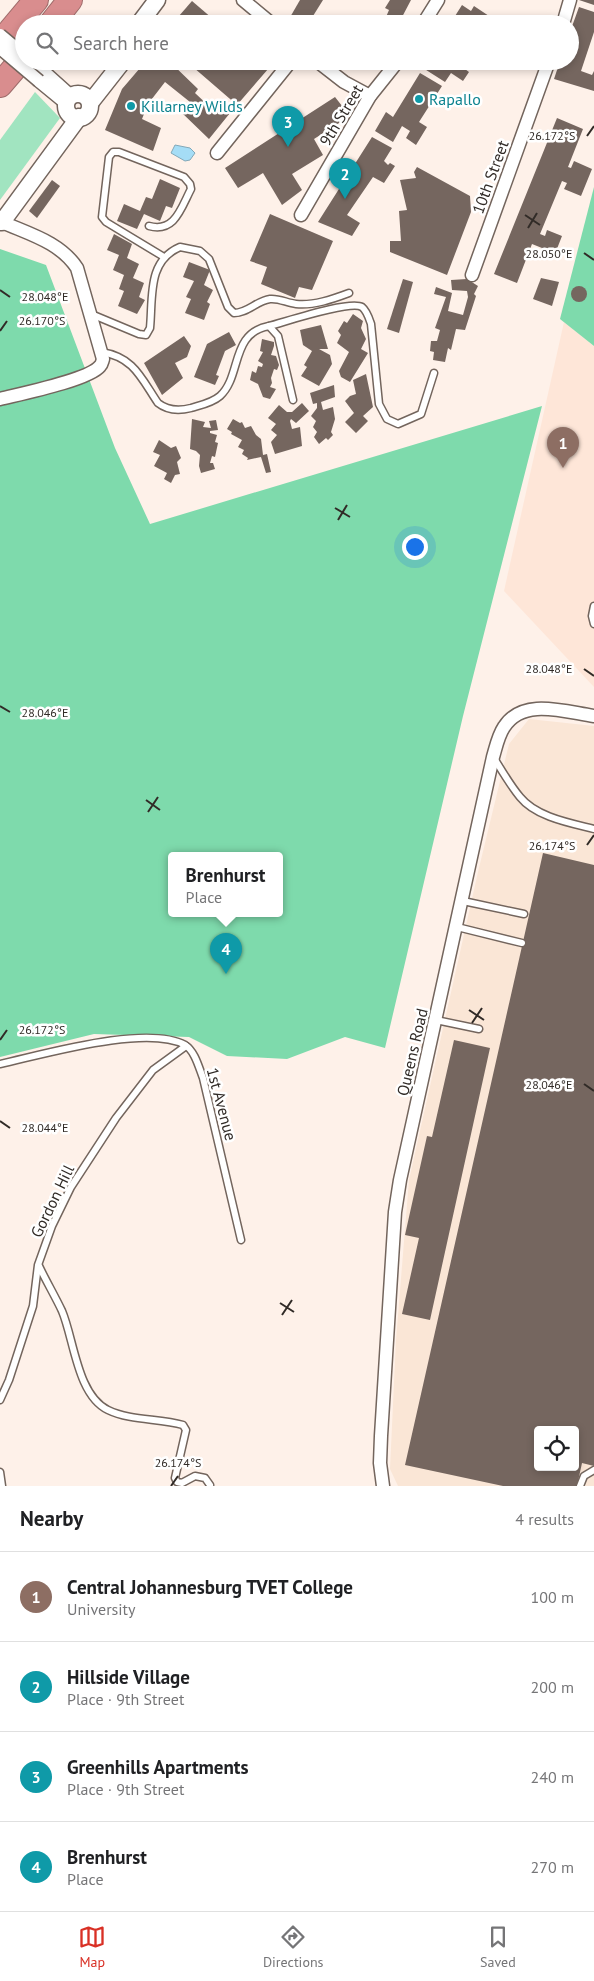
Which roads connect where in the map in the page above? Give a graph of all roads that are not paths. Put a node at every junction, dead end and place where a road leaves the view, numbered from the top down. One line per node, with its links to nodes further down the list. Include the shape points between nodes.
1 (36, 0): 8 (highway)
2 (70, 0): 9 (highway)
3 (157, 0): 10 (street)
4 (166, 0): 11 (street)
5 (438, 0): 13 (street)
6 (570, 0): 14 (street)
7 (246, 1): 12 (street)
8 (23, 15)
9 (58, 15)
10 (146, 15)
11 (156, 15)
12 (262, 15)
13 (429, 15)
14 (565, 15)
15 (15, 25): 17 (highway)
16 (0, 35): 19 (street, bridge)
17 (0, 43)
18 (0, 48): 20 (street, bridge)
19 (15, 48)
20 (15, 58)
21 (15, 67): 31 (highway)
22 (32, 70): 30 (street, bridge)
23 (38, 70): 30 (street)
24 (104, 70): 33 (street)
25 (113, 70): 33 (street)
26 (284, 70): 34 (street)
27 (329, 70): 32 (street)
28 (391, 70): 32 (street, 9th Street)
29 (546, 70): 39 (street, 10th Street)
30 (42, 77): 33 (street)
31 (0, 86)
32 (370, 96): 35 (street, 9th Street)
33 (76, 105): 36 (street, via 60,134 60,141)
34 (217, 153)
35 (301, 216)
36 (1, 222): 41 (street, via 66,254 77,268)
37 (149, 226): 38 (lane, via 162,228 175,220 190,184 184,178 113,152 109,157 102,217)
38 (164, 257): 40 (lane, via 180,246 206,255 228,307 234,313 244,312 265,300 311,304); 41 (lane, via 155,274 150,328 146,335)
39 (472, 275)
40 (349, 293)
41 (91, 314): 43 (street)
42 (269, 326): 43 (lane, via 254,330 247,338 219,397 184,410 164,408 128,361 115,354); 44 (lane, via 340,307 362,307 371,324 379,404 387,419 398,424 421,414); 46 (lane, via 278,336)
43 (101, 352): 45 (street, via 102,364 92,372)
44 (434, 373)
45 (0, 400)
46 (293, 400)
47 (594, 606): 48 (lane)
48 (594, 624)
49 (594, 716): 50 (street, Queens Road, via 526,710 514,716 503,728)
50 (493, 756): 51 (lane, via 519,797 528,805 547,815); 52 (street, Queens Road)
51 (594, 830)
52 (463, 901): 53 (lane); 54 (street, Queens Road)
53 (524, 914)
54 (457, 927): 55 (lane); 56 (street, Queens Road)
55 (522, 943)
56 (436, 1020): 57 (lane); 67 (street, Queens Road, via 395,1212 381,1436)
57 (479, 1030)
58 (186, 1046): 59 (lane, via 166,1040 102,1041); 60 (lane, 1st Avenue, via 196,1059 203,1078); 61 (lane, Gordon Hill, via 153,1070 116,1118 71,1187)
59 (0, 1064)
60 (241, 1240)
61 (38, 1265): 62 (lane, Gordon Hill, via 33,1306); 65 (lane, via 62,1312 79,1366 95,1401 108,1410 132,1418 183,1425 186,1430 174,1478 182,1484 195,1476 205,1478)
62 (0, 1400)
63 (594, 1470): 68 (lane, via 584,1476)
64 (0, 1472): 66 (lane)
65 (210, 1485)
66 (2, 1486)
67 (383, 1486)
68 (580, 1486)

